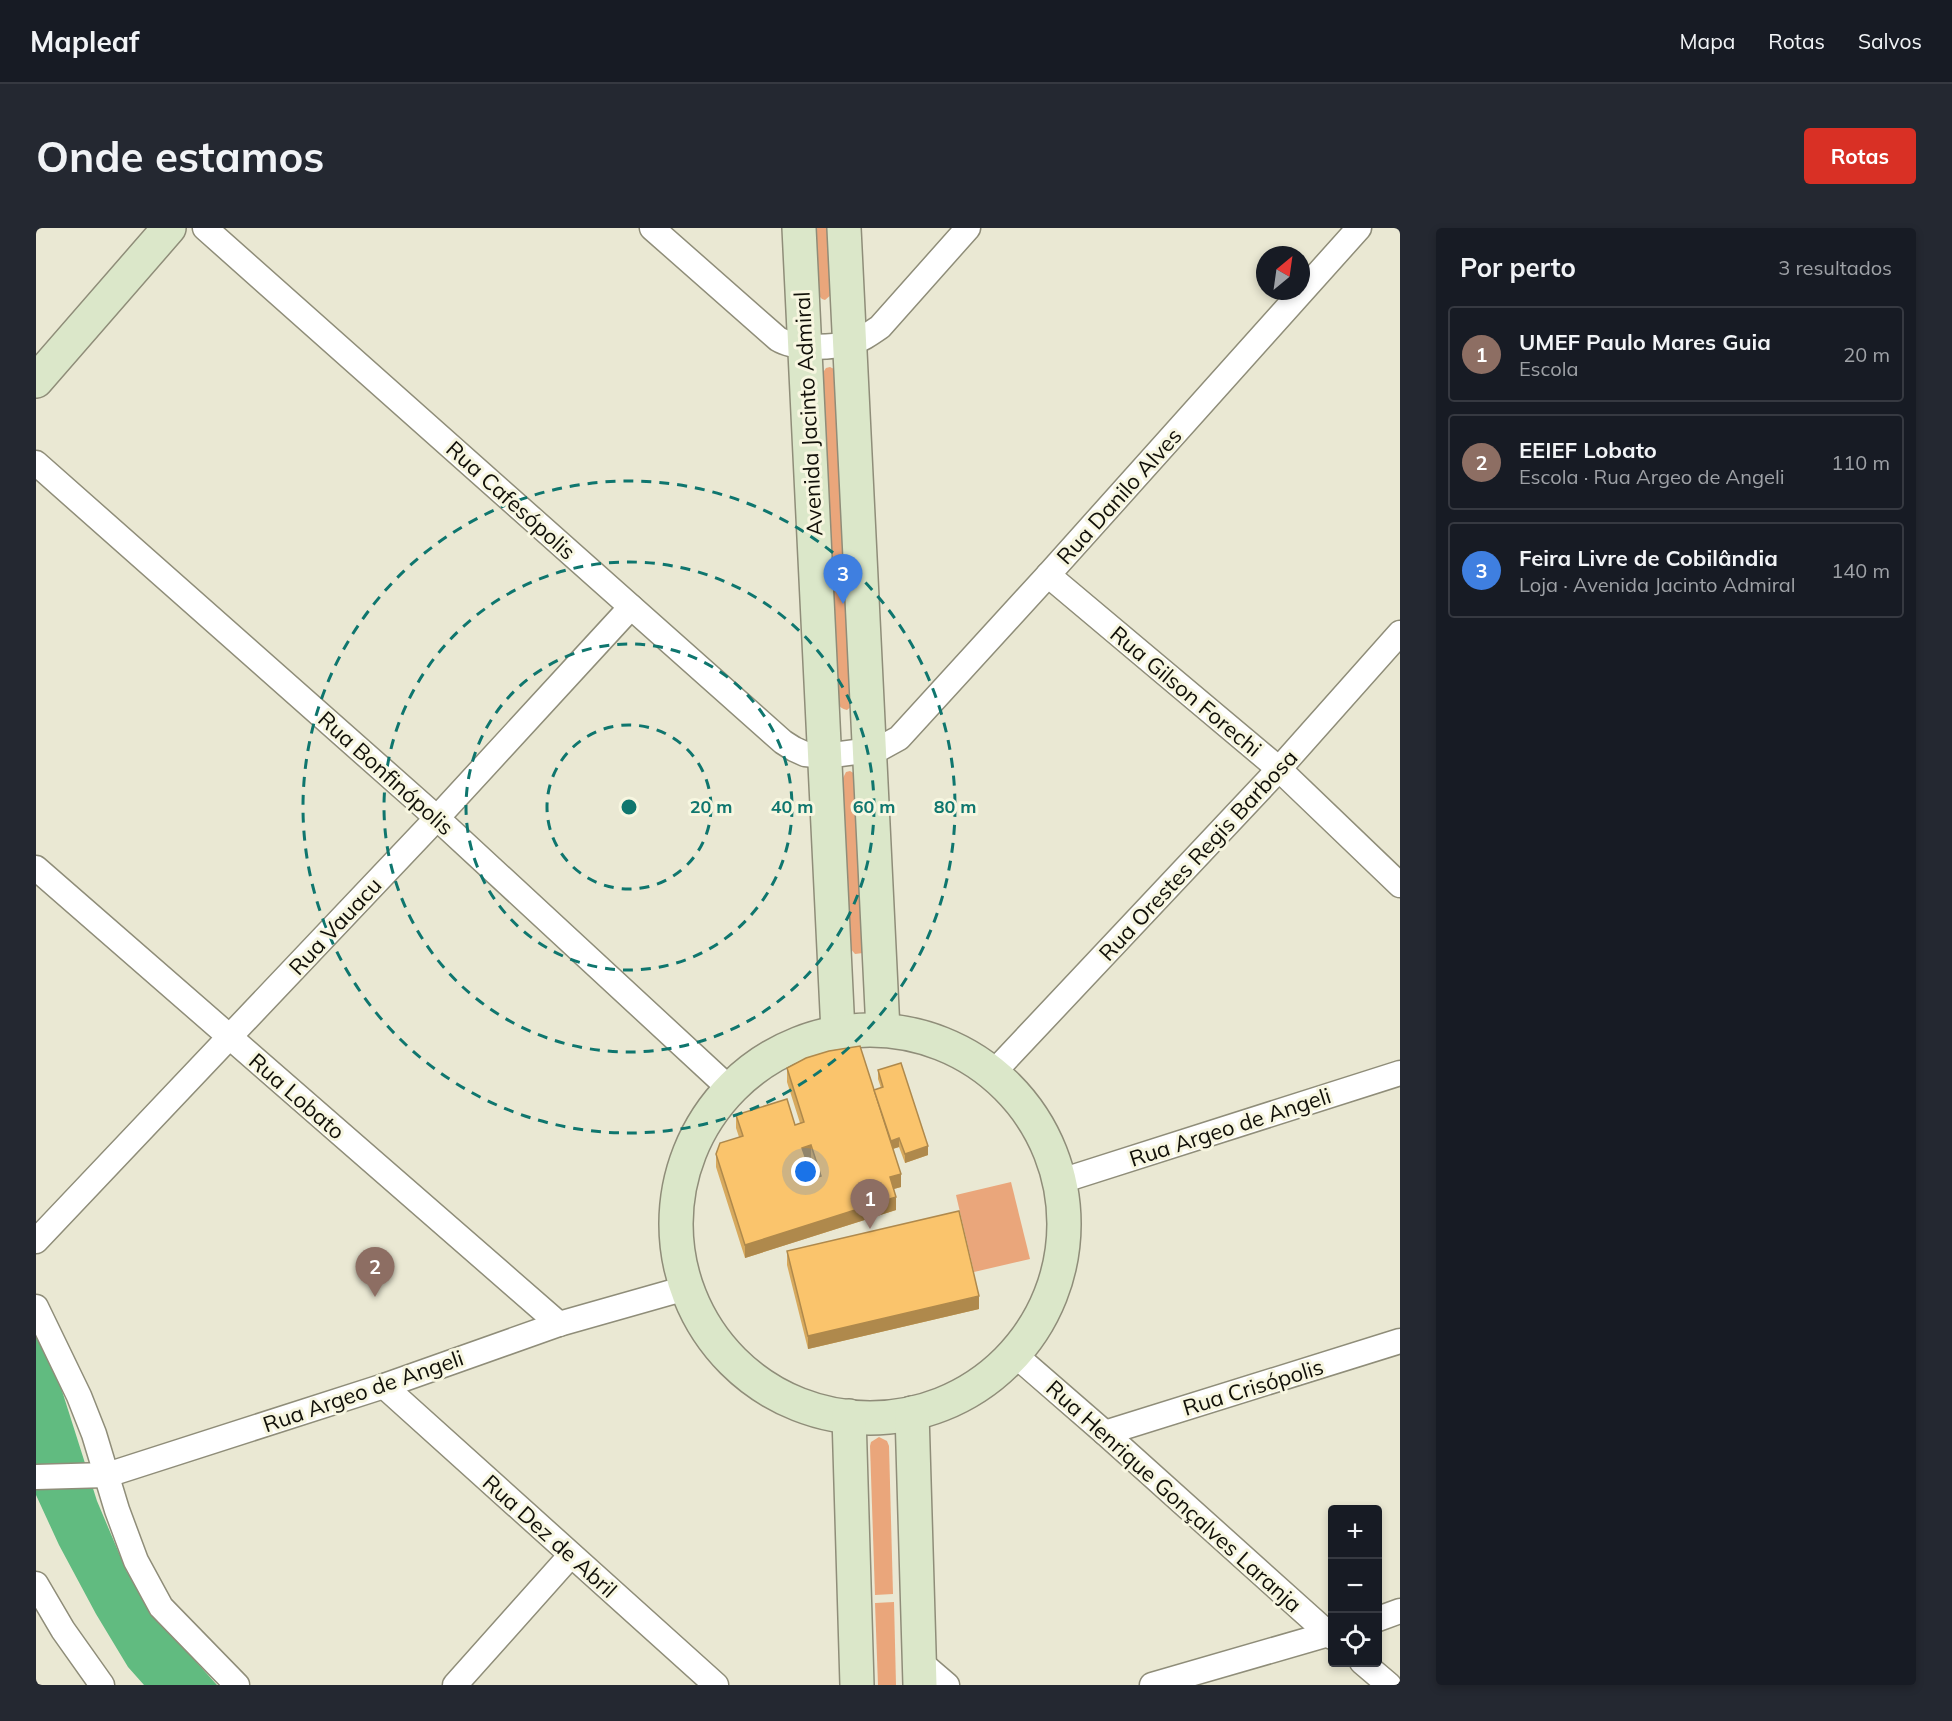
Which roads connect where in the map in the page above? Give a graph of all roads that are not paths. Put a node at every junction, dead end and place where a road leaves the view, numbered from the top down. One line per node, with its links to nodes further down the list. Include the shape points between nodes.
1 (169, 228): 10 (street)
2 (205, 228): 13 (street, Rua Cafesópolis)
3 (652, 228): 9 (street, via 778,339)
4 (799, 228): 9 (street, Avenida Jacinto Admiral)
5 (844, 228): 8 (street, Avenida Jacinto Admiral)
6 (968, 228): 8 (street, via 880,327)
7 (1359, 228): 12 (street, Rua Danilo Alves)
8 (849, 343): 9 (street); 15 (street, Avenida Jacinto Admiral)
9 (805, 347): 16 (street, Avenida Jacinto Admiral)
10 (36, 381)
11 (36, 463): 18 (street, Rua Bonfinópolis)
12 (1048, 575): 15 (street, Rua Danilo Alves, via 899,738); 17 (street, Rua Gilson Forechi)
13 (631, 607): 16 (street, Rua Cafesópolis, via 783,742 805,754); 18 (street, Rua Vauacu)
14 (1400, 633): 17 (street, Rua Orestes Regis Barbosa)
15 (869, 751): 16 (street, Rua Danilo Alves); 21 (street, Avenida Jacinto Admiral)
16 (825, 756): 22 (street, Avenida Jacinto Admiral)
17 (1280, 770): 20 (street, Rua Gilson Forechi); 24 (street, Rua Orestes Regis Barbosa)
18 (437, 818): 23 (street, Rua Vauacu); 26 (street, Rua Bonfinópolis)
19 (36, 868): 23 (street, Rua Lobato)
20 (1400, 885)
21 (883, 1030): 22 (street); 24 (street, via 941,1043)
22 (838, 1032): 26 (street, via 780,1052)
23 (230, 1038): 28 (street, Rua Vauacu); 31 (street, Rua Lobato)
24 (993, 1073): 27 (street, via 1017,1095 1036,1121)
25 (1400, 1073): 27 (street, Rua Argeo de Angeli)
26 (730, 1089): 29 (street, via 691,1148 680,1183 676,1218)
27 (1061, 1180): 33 (street, via 1065,1234 1055,1286 1031,1334)
28 (36, 1241)
29 (686, 1288): 31 (street, Rua Argeo de Angeli); 36 (street, via 699,1316 736,1365 788,1399 816,1410)
30 (36, 1307): 38 (street, via 94,1434)
31 (559, 1324): 34 (street, Rua Argeo de Angeli)
32 (1400, 1341): 37 (street, Rua Crisópolis)
33 (1014, 1354): 35 (street, via 966,1393); 37 (street, Rua Henrique Gonçalves Laranja)
34 (384, 1386): 38 (street, Rua Argeo de Angeli); 40 (street, Rua Dez de Abril)
35 (912, 1413): 36 (street); 47 (street)
36 (849, 1416): 52 (street)
37 (1105, 1433): 44 (street, Rua Henrique Gonçalves Laranja)
38 (99, 1476): 39 (street, Rua Argeo de Angeli); 49 (street, via 161,1607)
39 (36, 1477)
40 (571, 1555): 50 (street); 51 (street, Rua Dez de Abril)
41 (36, 1584): 48 (street)
42 (1400, 1611): 43 (street)
43 (1382, 1616)
44 (1328, 1632)
45 (1328, 1636): 54 (street)
46 (1368, 1667): 55 (street)
47 (920, 1673): 53 (street)
48 (102, 1685)
49 (237, 1685)
50 (455, 1685)
51 (716, 1685)
52 (857, 1685)
53 (947, 1685)
54 (1152, 1685)
55 (1389, 1685)

